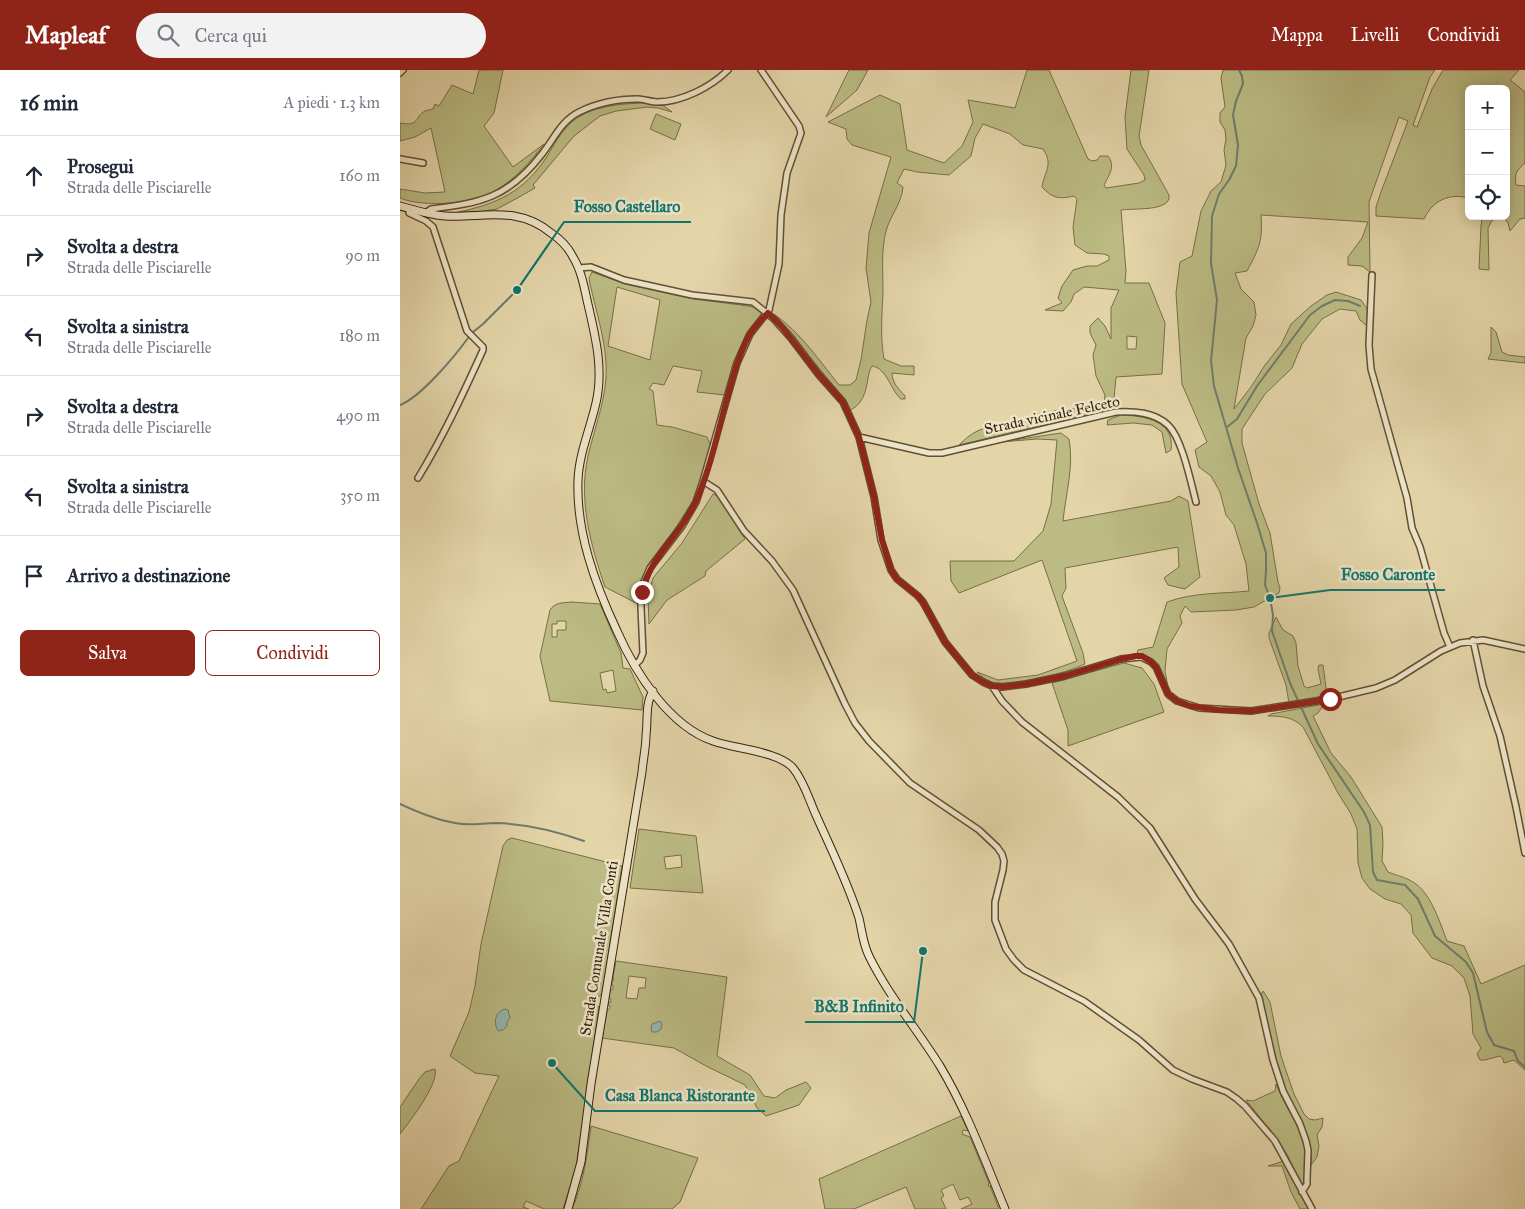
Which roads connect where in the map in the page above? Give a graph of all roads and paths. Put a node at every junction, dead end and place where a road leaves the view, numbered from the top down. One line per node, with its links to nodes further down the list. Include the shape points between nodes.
1 (404, 70): 4 (street)
2 (728, 70): 9 (street, via 711,85 672,100 624,100 591,106 565,122 530,168 502,192 470,204)
3 (761, 70): 12 (street, via 802,133 786,173 779,264)
4 (400, 73)
5 (400, 159): 6 (street)
6 (423, 163)
7 (400, 206): 8 (main road)
8 (408, 209): 9 (main road); 14 (street, via 409,213 433,227 467,331 483,347)
9 (425, 213): 10 (main road, via 456,216 506,214 531,220 558,239)
10 (578, 268): 12 (street, via 597,269 624,280 692,295 753,302); 20 (main road, via 600,363 597,401 578,478 581,521 588,556 604,600)
11 (1372, 275): 18 (street, via 1371,369 1407,498 1412,528)
12 (768, 313): 13 (street, via 843,402); 15 (street, via 750,334 737,363)
13 (859, 437): 16 (street, Strada vicinale Felceto, via 936,454 1116,412 1143,413 1170,427 1184,459); 21 (street, via 891,570 923,602 958,659 972,675)
14 (418, 478)
15 (704, 481): 20 (street, via 687,518 650,568 644,582 641,600 644,653); 24 (street, via 717,490 744,531 794,590 845,704 869,741 910,783 979,830 998,847 1004,862 995,902 995,920 1006,949 1014,960 1024,970 1084,1001 1140,1040 1173,1070 1237,1099 1275,1141)
16 (1196, 502)
17 (1473, 640): 18 (street); 19 (street); 23 (street, via 1483,686 1500,736)
18 (1450, 647): 21 (street, via 1387,684 1317,701 1252,711 1182,704 1168,694 1156,667 1142,656 1026,684)
19 (1525, 649)
20 (635, 664): 22 (main road)
21 (992, 686): 24 (street, via 1022,722 1118,797 1150,828 1195,899 1229,944 1259,998 1283,1091 1306,1141 1308,1180)
22 (653, 691): 25 (main road, Strada Comunale Villa Conti, via 648,704 642,772 581,1162); 26 (main road, via 675,717 695,733 716,742 779,758 795,771 851,896 870,958 951,1086)
23 (1525, 853)
24 (1302, 1192): 27 (street)
25 (568, 1209)
26 (1005, 1209)
27 (1312, 1209)

